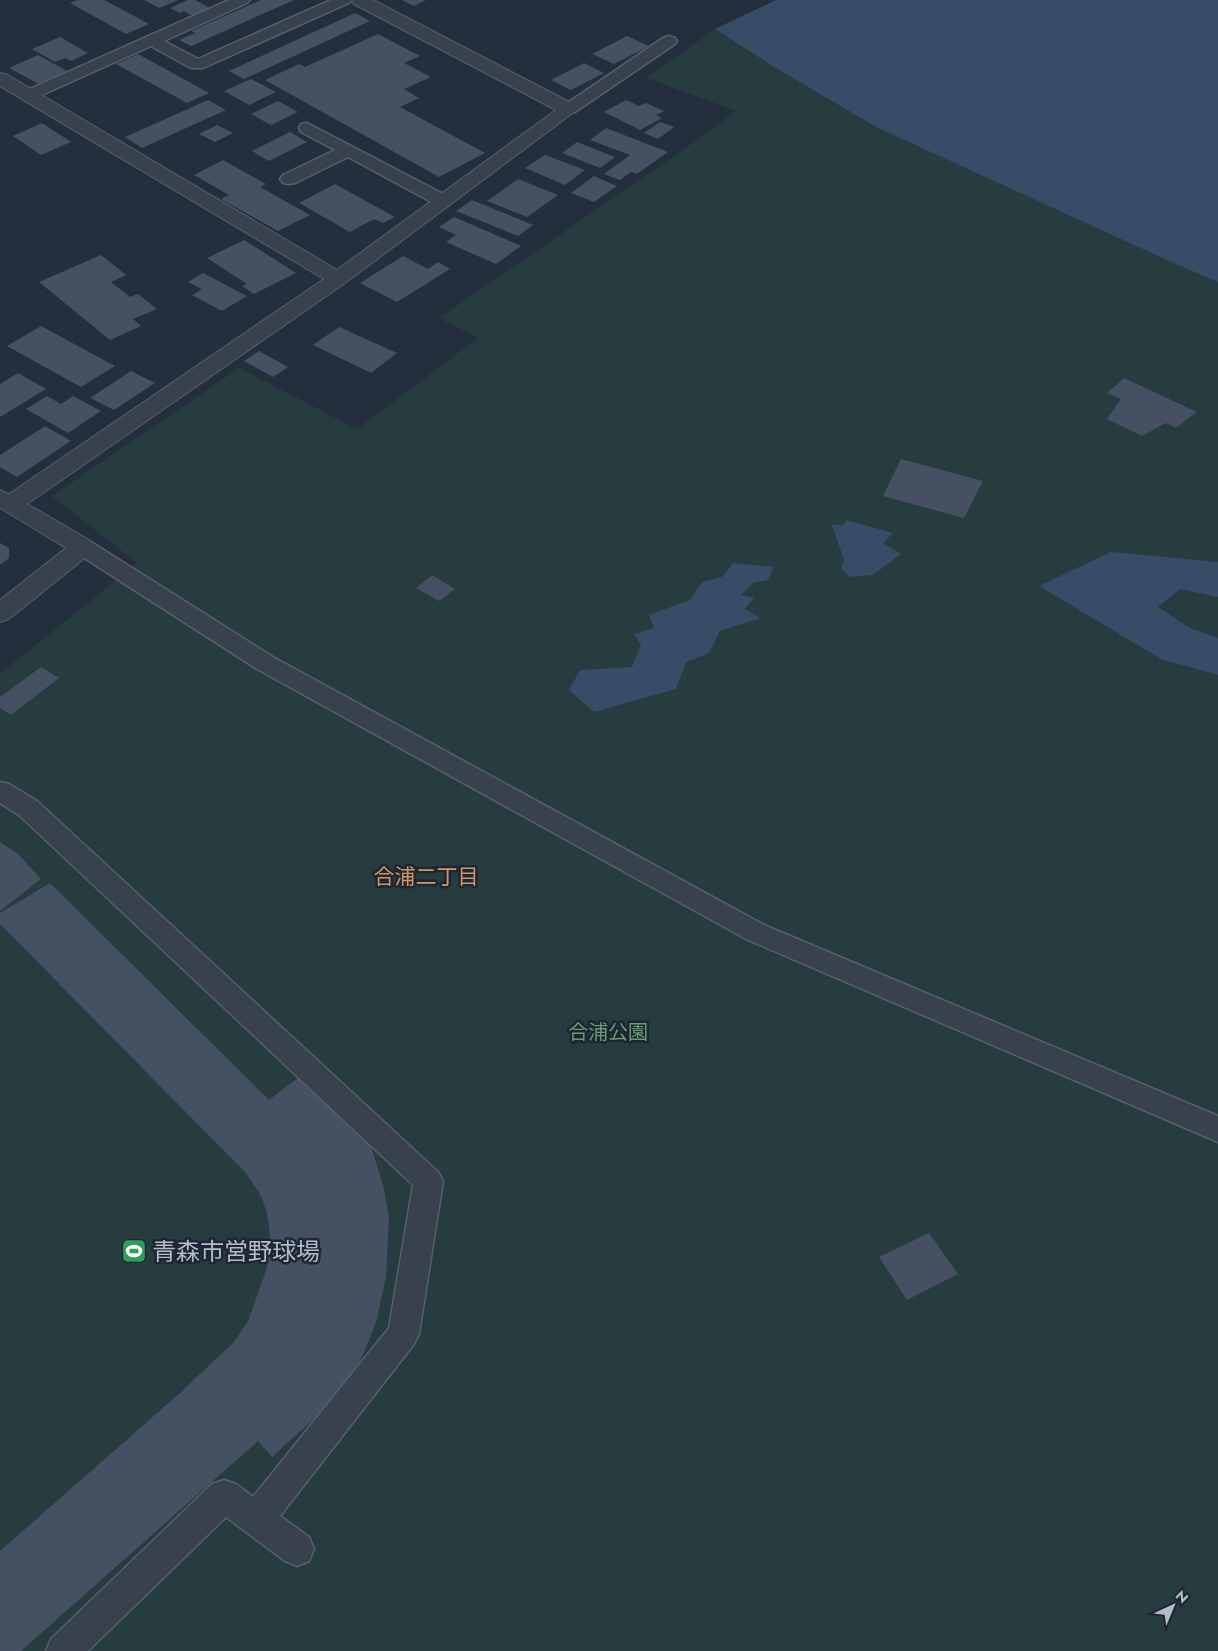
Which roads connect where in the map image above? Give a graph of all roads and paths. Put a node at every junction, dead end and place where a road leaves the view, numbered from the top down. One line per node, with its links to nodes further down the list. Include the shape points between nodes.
1 (242, 0): 4 (lane)
2 (344, 0): 4 (lane, via 197,66)
3 (360, 0): 8 (street)
4 (151, 40): 7 (lane)
5 (669, 41): 8 (lane)
6 (0, 78): 7 (street)
7 (28, 94): 13 (street)
8 (569, 109): 12 (street)
9 (307, 128): 10 (lane)
10 (348, 150): 11 (lane); 12 (lane)
11 (289, 179)
12 (443, 201): 13 (street)
13 (338, 279): 14 (street)
14 (5, 501): 15 (street)
15 (83, 547): 16 (street); 18 (lane, via 265,663 755,932)
16 (0, 613)
17 (0, 791): 19 (lane, via 28,808 428,1181 403,1334)
18 (1218, 1129)
19 (256, 1520): 20 (lane); 21 (lane, via 224,1496)
20 (297, 1549)
21 (64, 1651)

